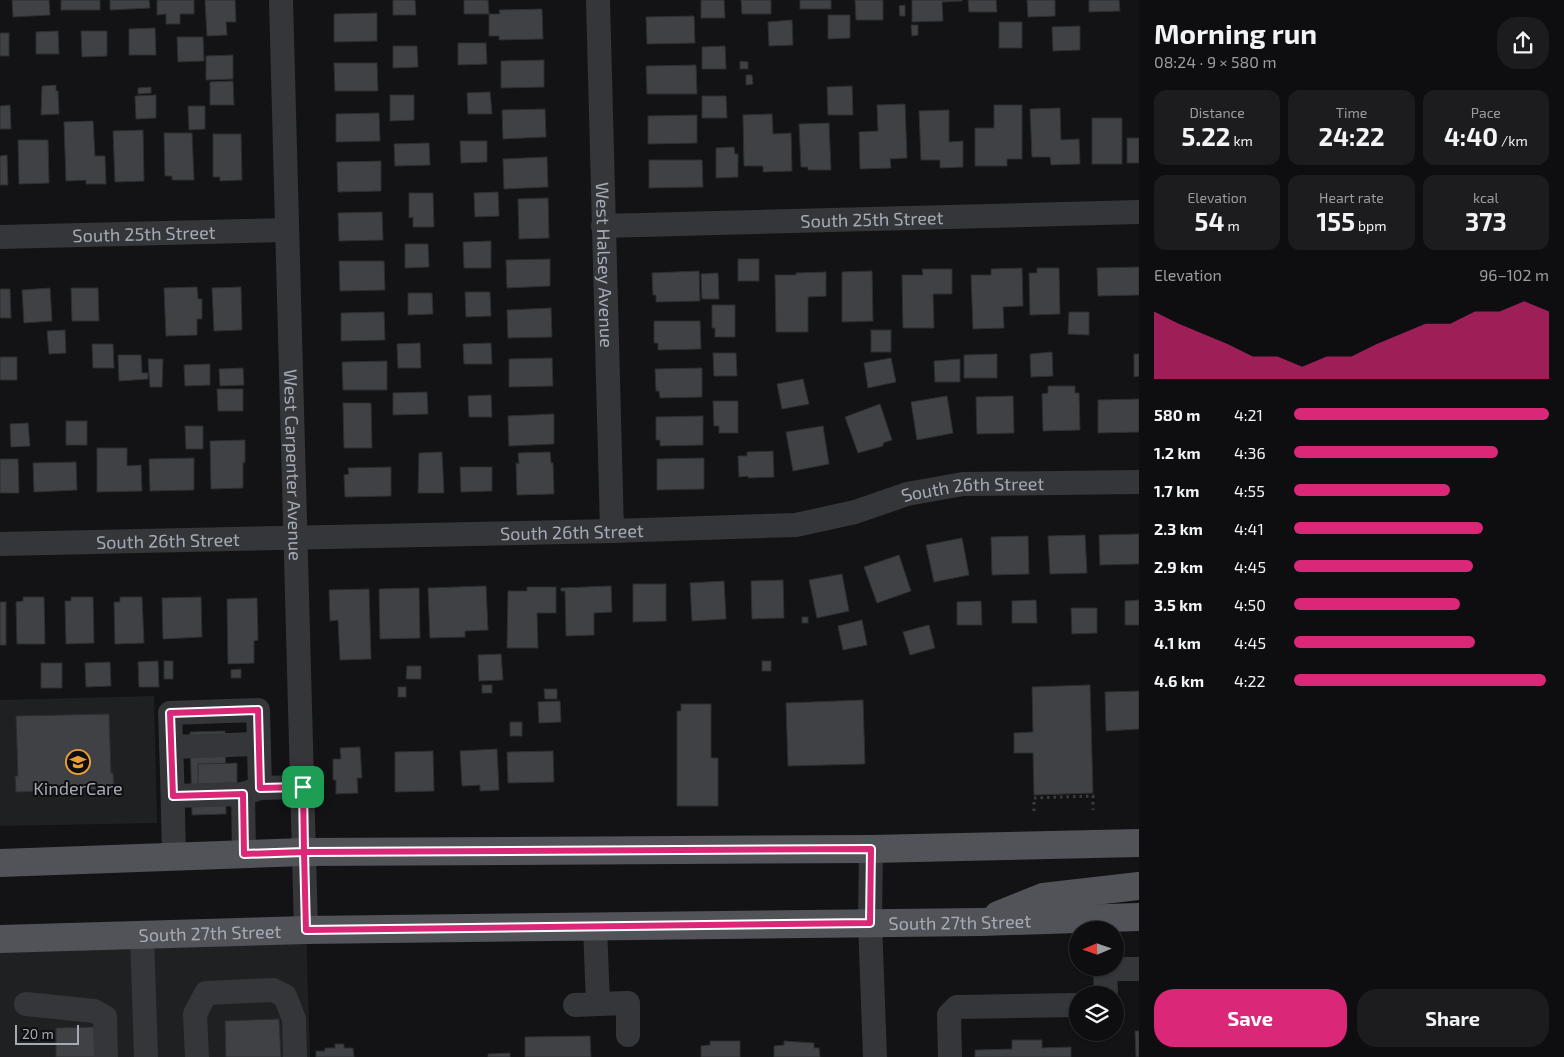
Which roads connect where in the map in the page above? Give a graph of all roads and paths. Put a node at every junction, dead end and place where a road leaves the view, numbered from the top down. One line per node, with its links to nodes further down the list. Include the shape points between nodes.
1 (282, 0): 5 (street, West Carpenter Avenue)
2 (598, 0): 4 (street, West Halsey Avenue)
3 (1139, 212): 4 (street, South 25th Street)
4 (603, 226): 8 (street, West Halsey Avenue)
5 (287, 230): 6 (street, South 25th Street); 9 (street, West Carpenter Avenue)
6 (0, 237)
7 (1139, 482): 8 (street, South 26th Street, via 963,484 907,494 855,512 796,525)
8 (612, 531): 9 (street, South 26th Street)
9 (297, 538): 10 (street, South 26th Street); 13 (street, West Carpenter Avenue)
10 (0, 544)
11 (259, 744): 12 (street); 12 (street, via 258,710 170,713); 14 (street)
12 (171, 747): 15 (street)
13 (303, 787): 14 (street); 20 (street, West Carpenter Avenue)
14 (251, 791): 15 (street); 21 (street)
15 (173, 796): 22 (street)
16 (1093, 810): 17 (path, via 1093,796 1034,798)
17 (1034, 811)
18 (1139, 842): 19 (main road)
19 (871, 849): 20 (main road); 28 (street)
20 (304, 852): 21 (main road); 31 (street, West Carpenter Avenue)
21 (244, 854): 22 (main road)
22 (174, 857): 23 (main road)
23 (0, 863)
24 (1139, 886): 27 (main road, via 1043,897)
25 (1139, 917): 26 (main road, South 27th Street)
26 (1118, 921)
27 (981, 922): 28 (main road, South 27th Street); 29 (main road, South 27th Street)
28 (870, 923): 30 (main road, South 27th Street); 45 (street)
29 (1069, 923)
30 (595, 926): 31 (main road, South 27th Street); 37 (street)
31 (306, 930): 32 (main road, South 27th Street)
32 (142, 935): 33 (main road, South 27th Street); 42 (street)
33 (0, 939)
34 (1124, 969): 35 (street)
35 (1139, 969)
36 (26, 1004): 41 (street, via 94,1011 105,1017)
37 (598, 1004): 38 (street); 40 (street, via 628,1003)
38 (575, 1005)
39 (1069, 1005): 46 (street, via 957,1007 950,1015)
40 (628, 1035)
41 (106, 1057)
42 (146, 1057)
43 (197, 1057): 44 (street, via 195,1014 206,993 273,990 285,996 294,1019)
44 (295, 1057)
45 (875, 1057)
46 (950, 1057)

